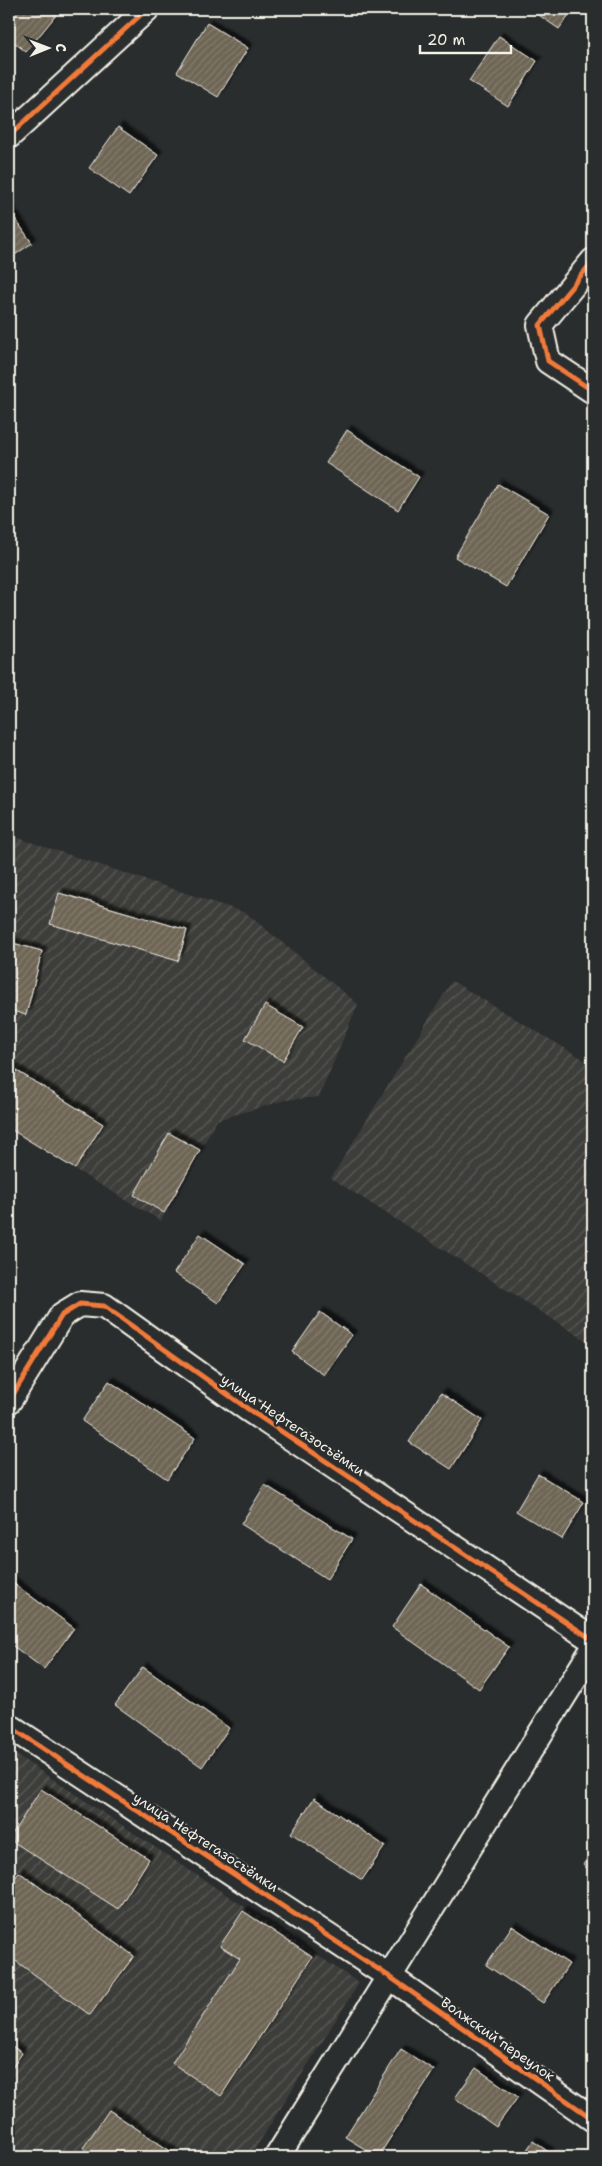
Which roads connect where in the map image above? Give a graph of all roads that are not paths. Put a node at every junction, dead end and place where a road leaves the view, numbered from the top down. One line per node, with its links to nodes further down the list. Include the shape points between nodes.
1 (147, 9): 2 (street)
2 (9, 136)
3 (593, 261): 4 (street, via 540,325 548,361)
4 (593, 391)
5 (9, 1401): 6 (street, улица Нефтегазосъёмки, via 62,1314 80,1304 104,1306 248,1408)
6 (593, 1640)
7 (593, 1649): 9 (street)
8 (9, 1726): 9 (street, улица Нефтегазосъёмки)
9 (390, 1977): 10 (street, Волжский переулок); 11 (street)
10 (593, 2119)
11 (277, 2157)

